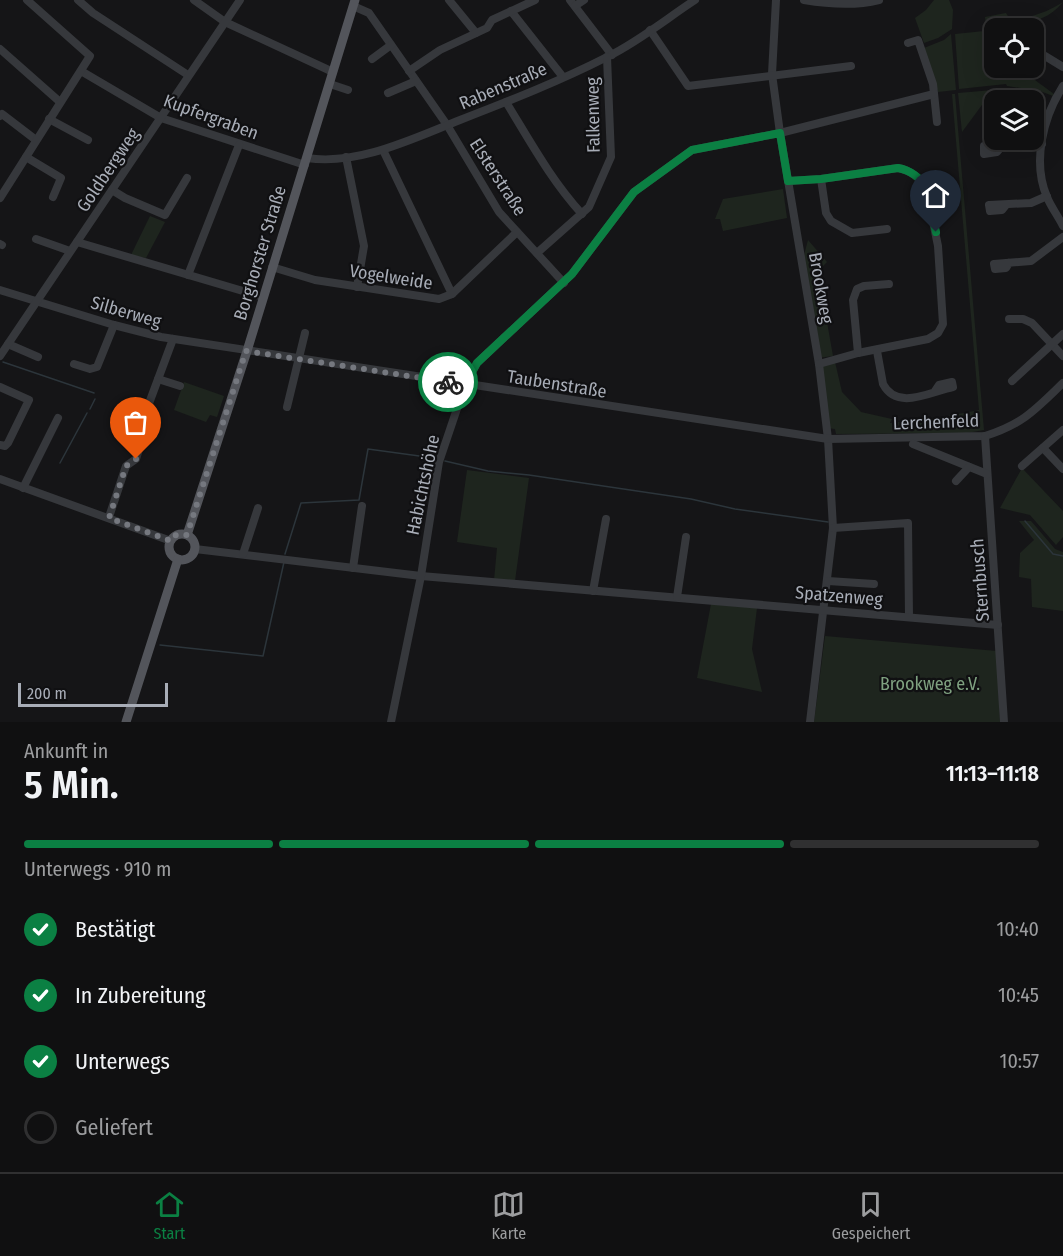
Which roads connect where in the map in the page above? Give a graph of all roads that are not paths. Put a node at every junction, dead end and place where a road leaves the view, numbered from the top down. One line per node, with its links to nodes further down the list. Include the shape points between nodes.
1 (27, 0): 26 (street, via 90,56)
2 (78, 0): 30 (street)
3 (194, 0): 15 (street)
4 (240, 0): 15 (street, Goldbergweg)
5 (449, 0): 17 (street)
6 (536, 0): 14 (street)
7 (584, 0): 13 (street)
8 (695, 0): 16 (street, Rabenstraße)
9 (776, 0): 29 (street, Brookweg)
10 (804, 0): 11 (street, via 865,4)
11 (879, 0)
12 (354, 3): 19 (street, Elsterstraße, via 369,13); 28 (main road, Borghorster Straße)
13 (572, 3): 21 (street)
14 (511, 11): 17 (street); 31 (street)
15 (225, 22): 28 (street); 30 (street, Goldbergweg)
16 (650, 30): 21 (street, Rabenstraße); 29 (street, via 688,86)
17 (476, 33): 27 (street)
18 (908, 43): 37 (street, via 918,40)
19 (391, 45): 23 (street); 27 (street, Elsterstraße)
20 (0, 49): 38 (street)
21 (610, 56): 31 (street, Rabenstraße); 63 (street, Falkenweg, via 611,157 589,207)
22 (1045, 56): 25 (street)
23 (372, 59)
24 (851, 66): 29 (street)
25 (1063, 67)
26 (81, 71): 38 (street); 41 (street, Kupfergraben)
27 (409, 71): 32 (street, Elsterstraße)
28 (333, 72): 33 (main road, Borghorster Straße)
29 (772, 74): 46 (street, Brookweg)
30 (188, 75): 41 (street, Goldbergweg)
31 (563, 77): 39 (street, Rabenstraße)
32 (416, 81): 36 (street); 44 (street, Elsterstraße)
33 (330, 84): 35 (street); 54 (main road, Borghorster Straße)
34 (1063, 86): 45 (street)
35 (348, 90)
36 (388, 93)
37 (934, 94): 43 (street); 46 (street, Habichtshöhe)
38 (60, 102): 42 (street)
39 (506, 102): 44 (street, Rabenstraße); 63 (street, via 550,175)
40 (0, 116): 47 (street)
41 (161, 118): 49 (street, Kupfergraben); 58 (street, Goldbergweg)
42 (50, 119): 47 (street); 48 (street)
43 (937, 122)
44 (447, 125): 50 (street, Rabenstraße); 66 (street, Elsterstraße, via 499,212)
45 (1044, 130)
46 (780, 133): 57 (street, Brookweg); 75 (street, Habichtshöhe, via 692,150 634,192)
47 (36, 140): 52 (street)
48 (88, 140)
49 (239, 144): 54 (street, Kupfergraben); 74 (street)
50 (383, 150): 53 (street, Rabenstraße); 79 (street)
51 (1042, 150): 59 (street)
52 (26, 157): 60 (street, via 61,178); 61 (street)
53 (346, 157): 54 (street, Rabenstraße); 77 (street, via 364,246)
54 (306, 161): 73 (main road, Borghorster Straße)
55 (187, 178): 58 (street, via 165,214)
56 (821, 179): 57 (street); 65 (street, via 826,213 831,221 852,233); 90 (street, via 898,168 906,169 926,188 938,246 943,324 931,338)
57 (788, 181): 97 (street, Brookweg)
58 (112, 190): 69 (street, Goldbergweg)
59 (1047, 196): 62 (street); 64 (street)
60 (53, 197)
61 (0, 198)
62 (1006, 205)
63 (582, 214): 71 (street, Falkenweg)
64 (1063, 226)
65 (887, 229)
66 (517, 232): 71 (street, Elsterstraße); 79 (street, Vogelweide)
67 (1063, 237): 72 (street, via 1031,261)
68 (36, 239): 70 (street)
69 (77, 242): 70 (street, Goldbergweg); 74 (street)
70 (70, 251): 81 (street, Goldbergweg)
71 (537, 253): 75 (street, Elsterstraße)
72 (1009, 263)
73 (272, 267): 77 (street, Vogelweide); 80 (main road, Borghorster Straße)
74 (188, 275): 80 (street)
75 (564, 283): 101 (street, Habichtshöhe, via 477,363)
76 (889, 284): 91 (street, via 856,289 853,300)
77 (357, 287): 79 (street, Vogelweide, via 429,299)
78 (0, 290): 81 (street, Silberweg)
79 (452, 294)
80 (263, 297): 89 (main road, Borghorster Straße)
81 (36, 301): 83 (street, Silberweg); 87 (street, Goldbergweg)
82 (1009, 319): 88 (street, via 1027,320)
83 (114, 325): 86 (street, Silberweg); 96 (street, via 97,367)
84 (305, 333): 95 (street)
85 (1063, 334): 88 (street)
86 (173, 339): 89 (street, Silberweg); 98 (street)
87 (8, 344): 92 (street, Goldbergweg); 94 (street)
88 (1052, 345): 93 (street); 99 (street)
89 (246, 351): 95 (street, Taubenstraße); 127 (main road, Borghorster Straße)
90 (877, 351): 91 (street); 104 (street, via 885,389 896,398 910,399)
91 (858, 353): 97 (street)
92 (0, 356)
93 (1063, 356)
94 (38, 357)
95 (300, 359): 101 (street, Taubenstraße); 106 (street)
96 (74, 364)
97 (819, 364): 111 (street, Brookweg)
98 (158, 379): 103 (street); 105 (street)
99 (1012, 381)
100 (1063, 383): 110 (street, Lerchenfeld, via 1024,419)
101 (465, 385): 111 (street, Taubenstraße); 134 (street, Habichtshöhe, via 439,462)
102 (0, 387): 113 (street, via 29,400 8,443)
103 (180, 387)
104 (935, 391)
105 (148, 406)
106 (287, 407)
107 (58, 418): 121 (street)
108 (117, 422): 124 (street, via 144,434 136,459 126,466)
109 (1063, 430): 114 (street)
110 (985, 436): 111 (street, Lerchenfeld); 118 (street, Sternbusch)
111 (828, 439): 126 (street, Brookweg)
112 (914, 444): 116 (street)
113 (0, 446)
114 (1043, 448): 115 (street); 117 (street)
115 (1022, 466)
116 (969, 467): 118 (street); 120 (street)
117 (1063, 469)
118 (987, 474): 141 (street, Sternbusch)
119 (0, 479): 121 (street)
120 (956, 481)
121 (23, 488): 124 (street)
122 (362, 506): 133 (street)
123 (258, 508): 131 (street)
124 (109, 518): 129 (street)
125 (606, 519): 137 (street)
126 (833, 528): 135 (street, Brookweg); 140 (street, via 908,523)
127 (187, 535): 129 (main road, via 176,535); 130 (main road, via 194,540)
128 (686, 537): 138 (street)
129 (171, 541): 132 (main road, via 171,552)
130 (195, 549): 131 (street, Spatzenweg); 132 (main road, via 188,559)
131 (243, 554): 133 (street, Spatzenweg)
132 (178, 559): 142 (main road)
133 (353, 568): 134 (street, Spatzenweg)
134 (421, 576): 137 (street, Spatzenweg); 143 (street, Habichtshöhe)
135 (828, 581): 136 (street); 139 (street, Brookweg)
136 (873, 584)
137 (593, 591): 138 (street, Spatzenweg)
138 (677, 597): 139 (street, Spatzenweg)
139 (824, 610): 140 (street, Spatzenweg); 144 (street, Brookweg)
140 (909, 617): 141 (street, Spatzenweg)
141 (998, 625): 145 (street, Sternbusch)
142 (126, 722)
143 (391, 722)
144 (810, 722)
145 (1004, 722)

